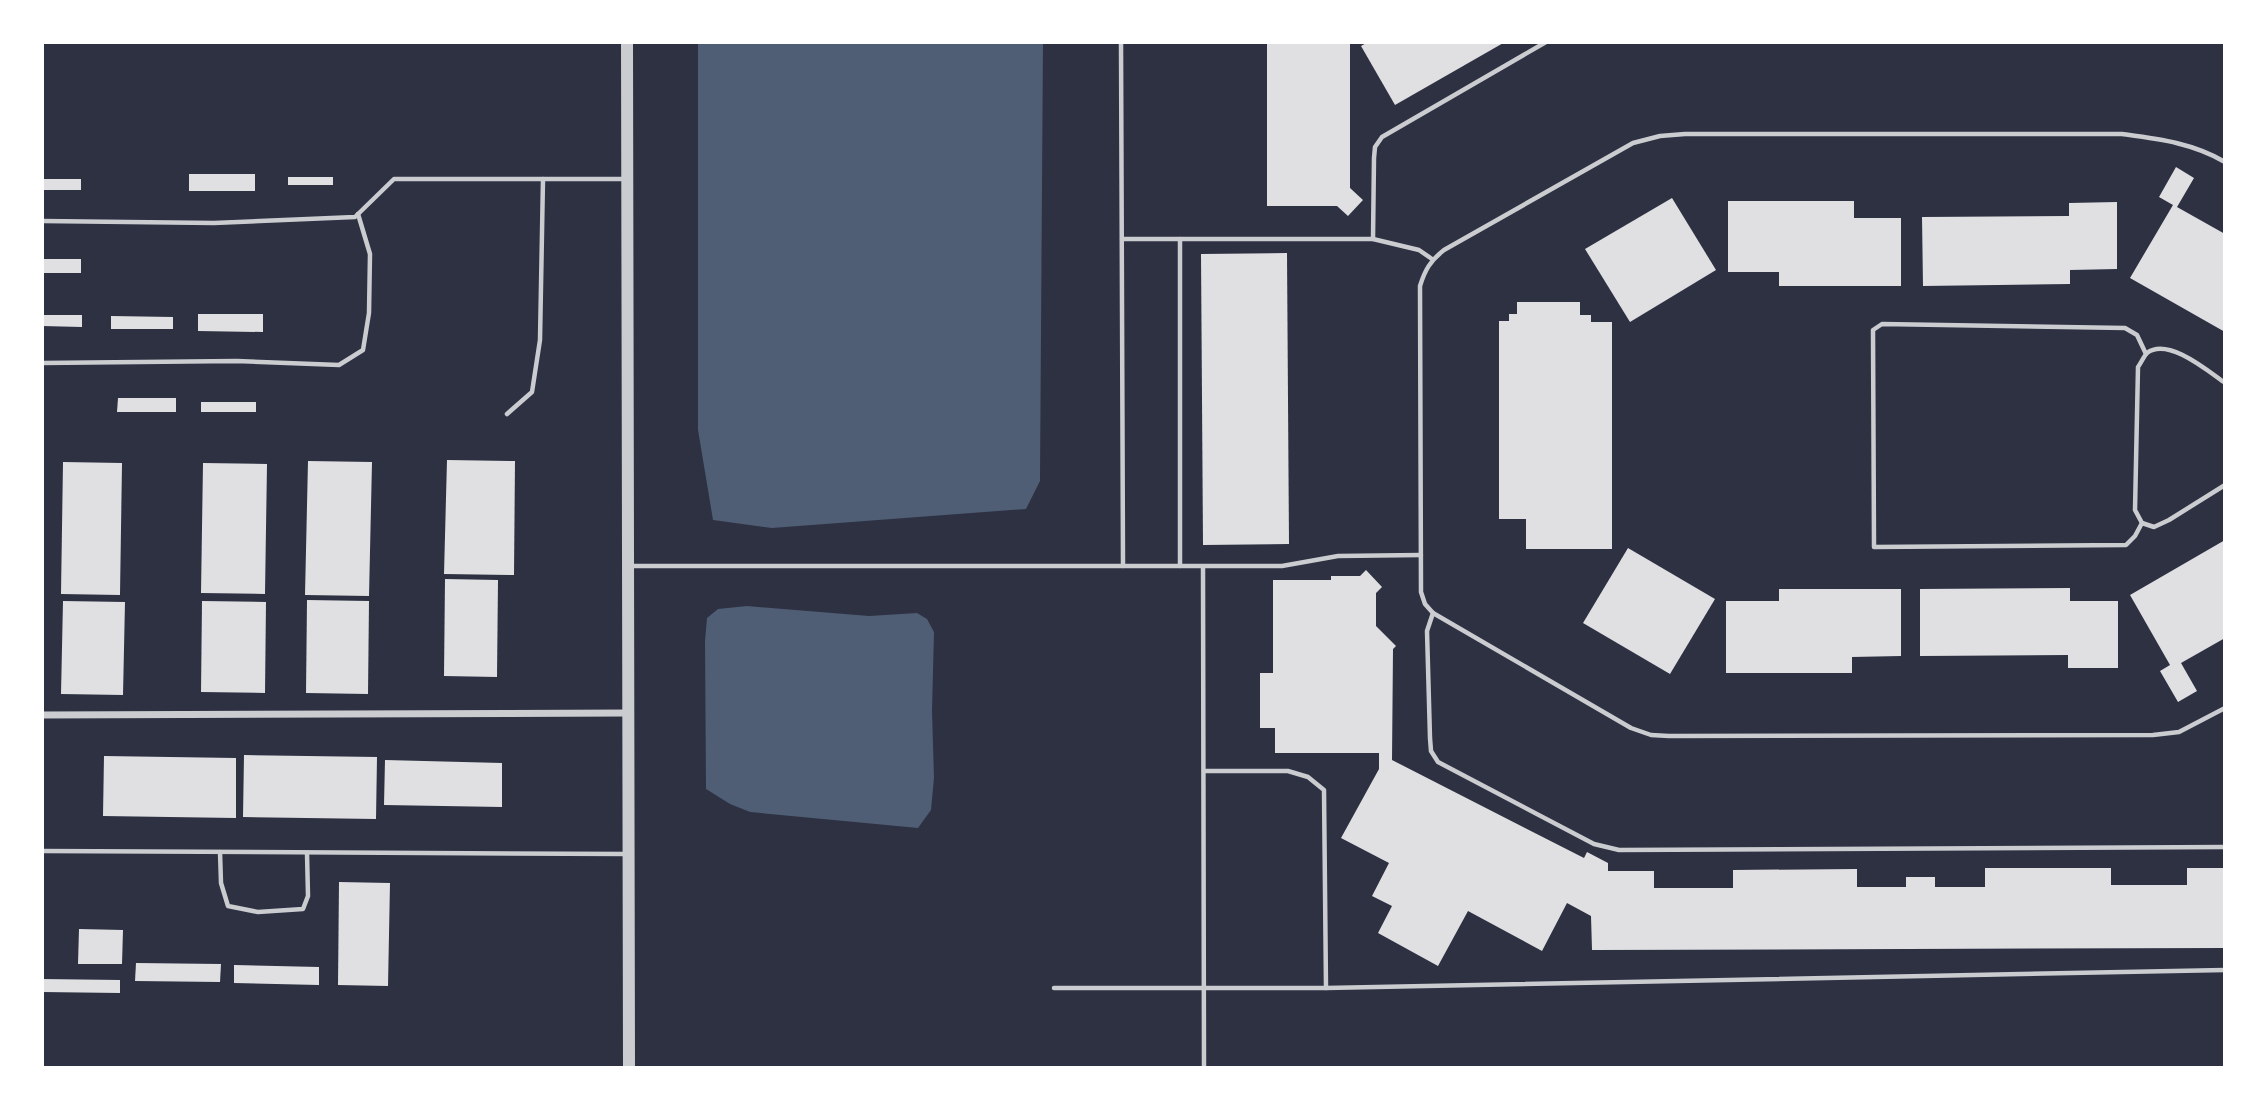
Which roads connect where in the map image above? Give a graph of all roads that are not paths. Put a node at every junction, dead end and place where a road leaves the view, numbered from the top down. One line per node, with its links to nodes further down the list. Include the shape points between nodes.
1 (627, 42): 6 (street)
2 (1121, 42): 9 (lane)
3 (1546, 42): 11 (lane, via 1382,137 1375,146)
4 (2225, 162): 12 (lane, via 2206,150 2123,134 1660,136 1633,144)
5 (543, 179): 6 (lane); 7 (lane, via 394,179); 16 (lane, via 540,340 533,392)
6 (627, 179): 20 (street)
7 (358, 214): 8 (lane, via 214,223); 14 (lane, via 370,254 369,313 362,350 339,365)
8 (42, 221)
9 (1122, 239): 10 (lane); 21 (lane)
10 (1180, 239): 11 (lane); 22 (lane)
11 (1373, 239): 12 (lane, via 1419,250)
12 (1432, 259): 19 (lane, via 1420,286)
13 (2146, 354): 15 (lane, via 2159,349 2176,351); 18 (lane, via 2138,368 2135,510); 18 (lane, via 2137,335 2125,328 1882,324 1873,330 1874,547 2126,545)
14 (42, 363)
15 (2225, 383)
16 (508, 414)
17 (2225, 485): 18 (lane, via 2154,527)
18 (2142, 523)
19 (1421, 555): 23 (lane, via 1338,556 1282,566); 24 (lane, via 1421,592)
20 (628, 566): 21 (lane); 26 (street)
21 (1124, 566): 22 (lane)
22 (1180, 566): 23 (lane)
23 (1203, 566): 28 (lane)
24 (1433, 613): 25 (lane, via 1631,729 1651,735 2153,735 2179,732); 29 (lane, via 1427,631 1430,738 1438,762 1594,844 1619,850)
25 (2225, 708)
26 (628, 713): 27 (street); 33 (street)
27 (42, 715)
28 (1203, 771): 36 (lane, via 1288,771 1308,777 1324,790); 37 (lane)
29 (2225, 847)
30 (42, 851): 31 (lane)
31 (220, 852): 32 (lane); 32 (lane, via 221,883 228,906 258,912 303,909 308,896)
32 (307, 852): 33 (lane)
33 (628, 854): 38 (street)
34 (2225, 970): 36 (lane)
35 (1054, 988): 37 (lane)
36 (1326, 988): 37 (lane)
37 (1203, 989): 39 (lane)
38 (629, 1068)
39 (1204, 1068)

